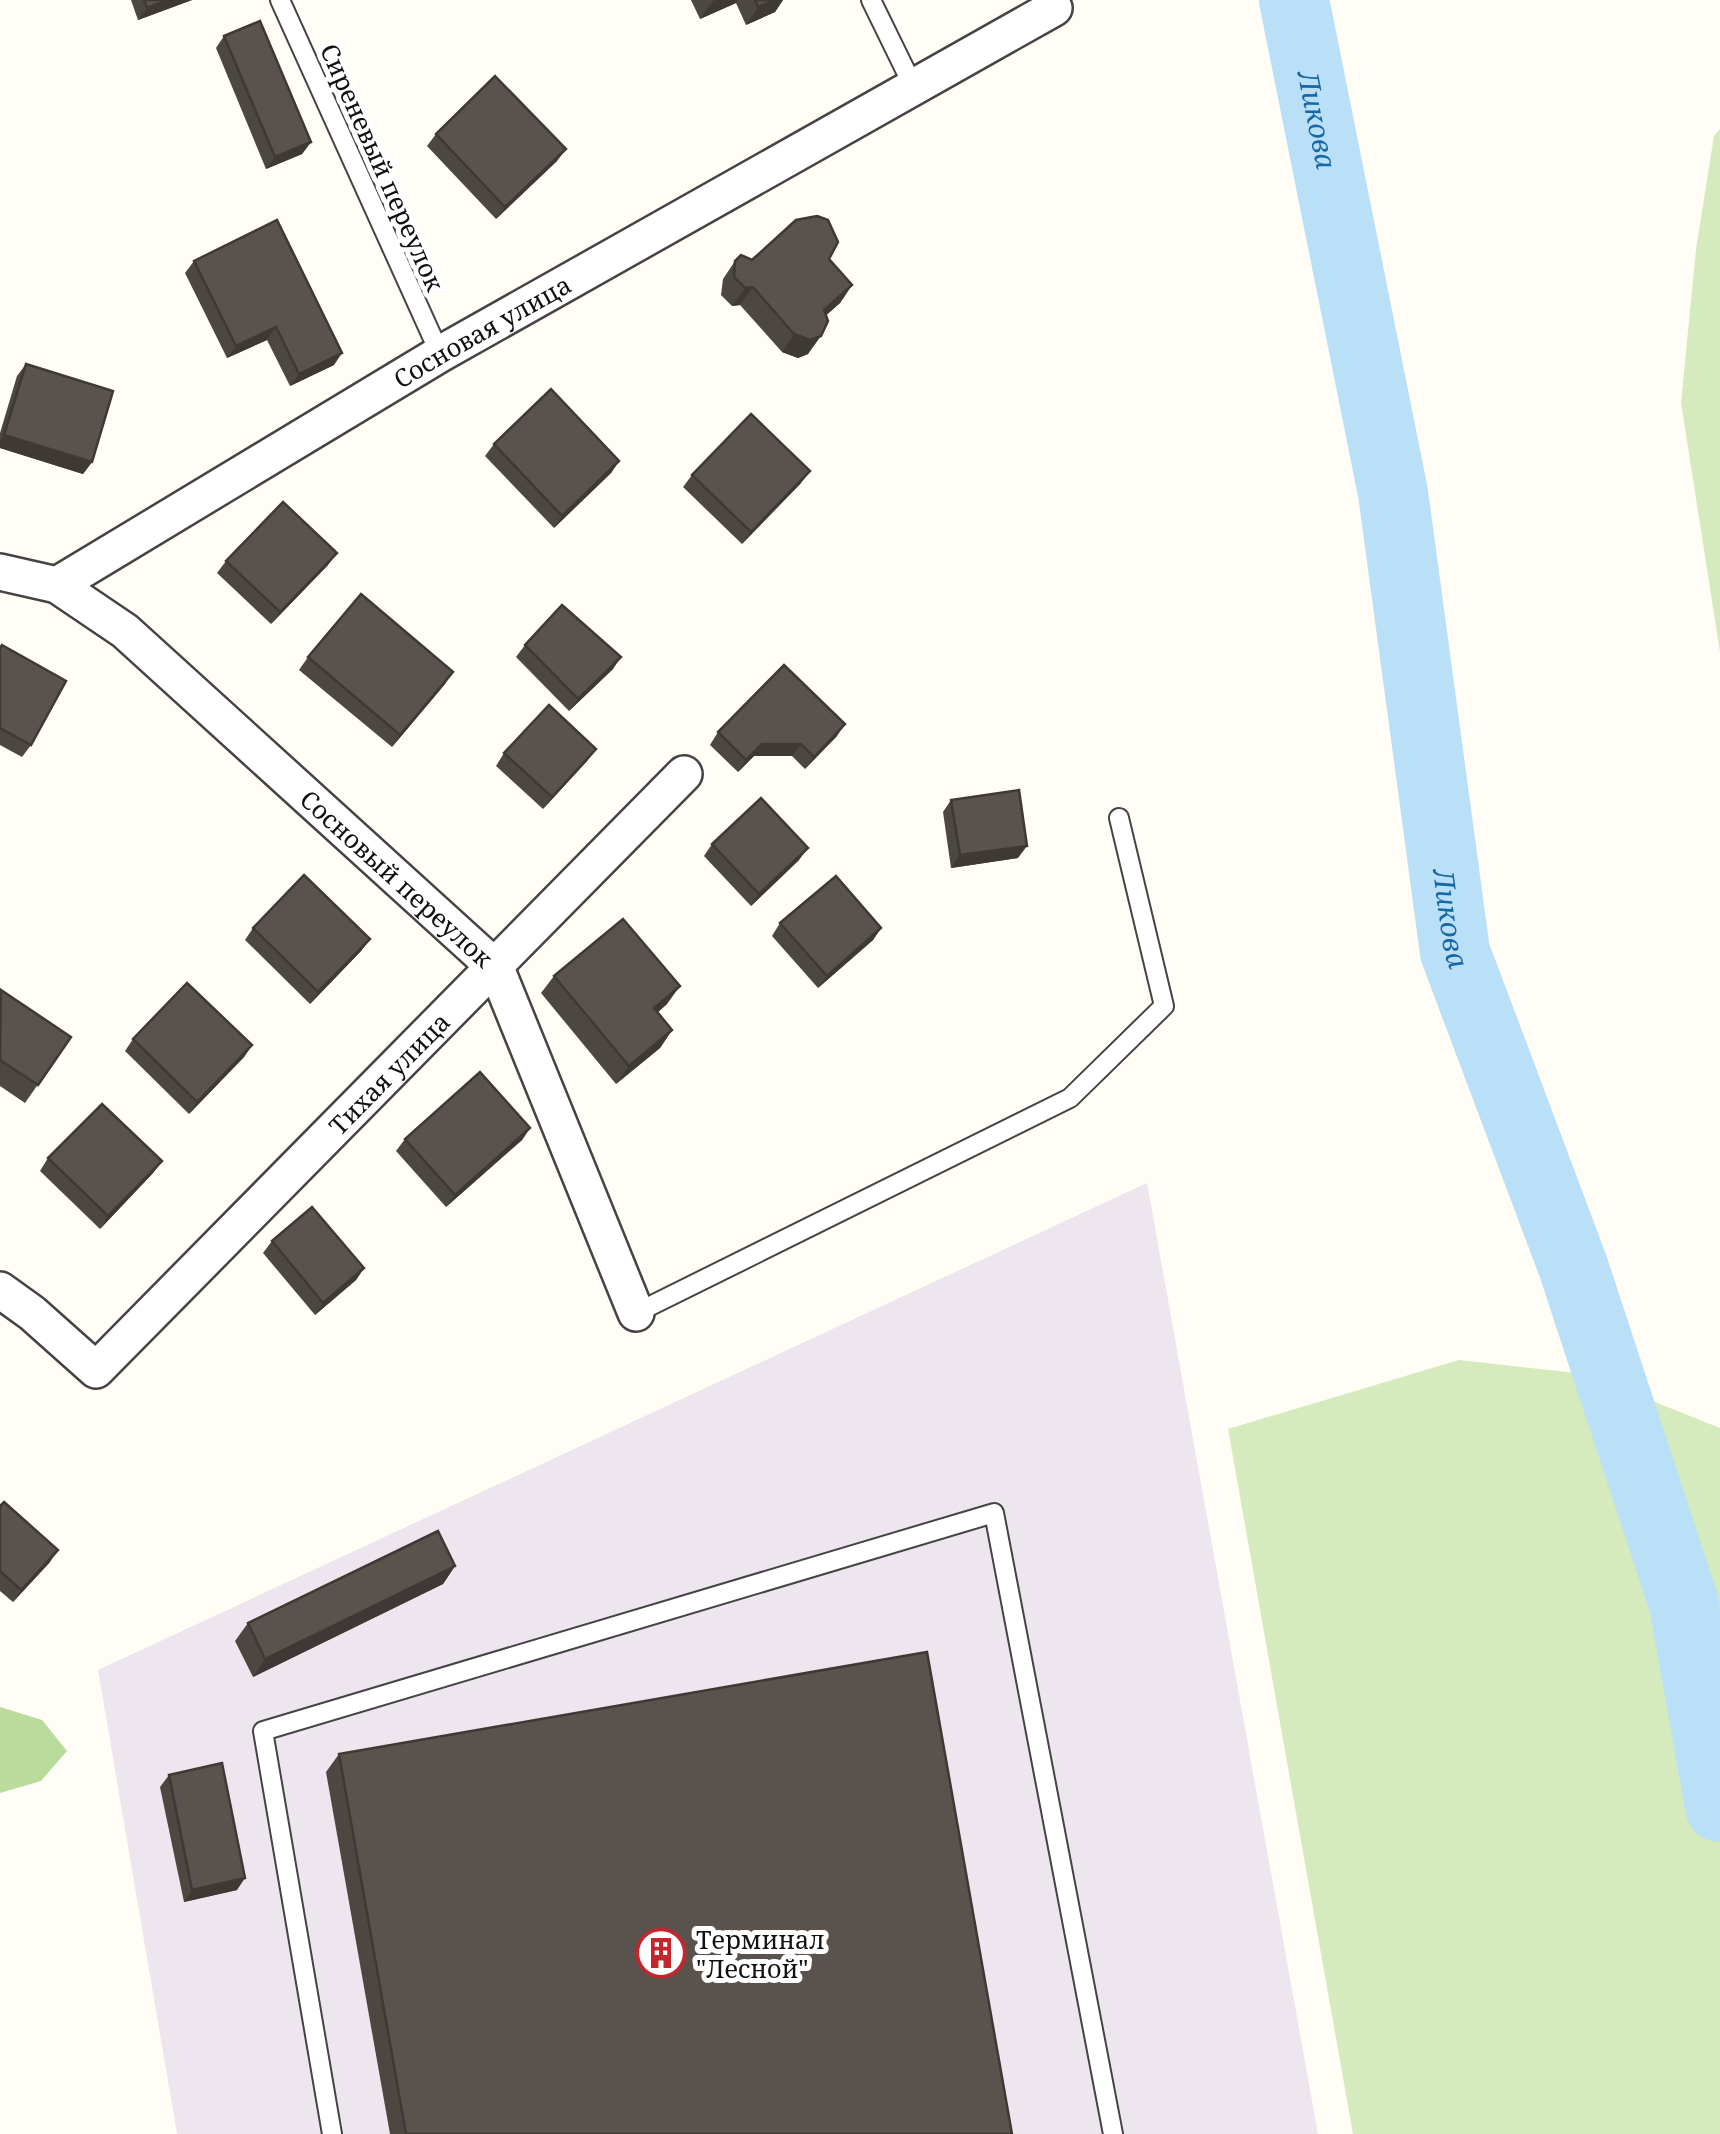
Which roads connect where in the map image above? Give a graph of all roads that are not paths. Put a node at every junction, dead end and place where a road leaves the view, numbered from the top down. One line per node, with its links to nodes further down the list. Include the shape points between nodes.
1 (280, 0): 5 (lane, Сиреневый переулок)
2 (871, 0): 4 (lane)
3 (1054, 8): 4 (street, Сосновая улица)
4 (914, 88): 5 (street, Сосновая улица)
5 (440, 354): 7 (street, Сосновая улица)
6 (0, 572): 7 (street, Сосновый переулок)
7 (57, 584): 10 (street, Сосновый переулок, via 125,631)
8 (684, 774): 10 (street, Тихая улица)
9 (1119, 818): 12 (lane, via 1164,1006 1070,1098)
10 (496, 968): 11 (street, Тихая улица, via 96,1370); 12 (street, Сосновый переулок)
11 (0, 1290)
12 (636, 1313)
13 (332, 2134): 14 (lane, via 263,1731 994,1513)
14 (1113, 2134)

